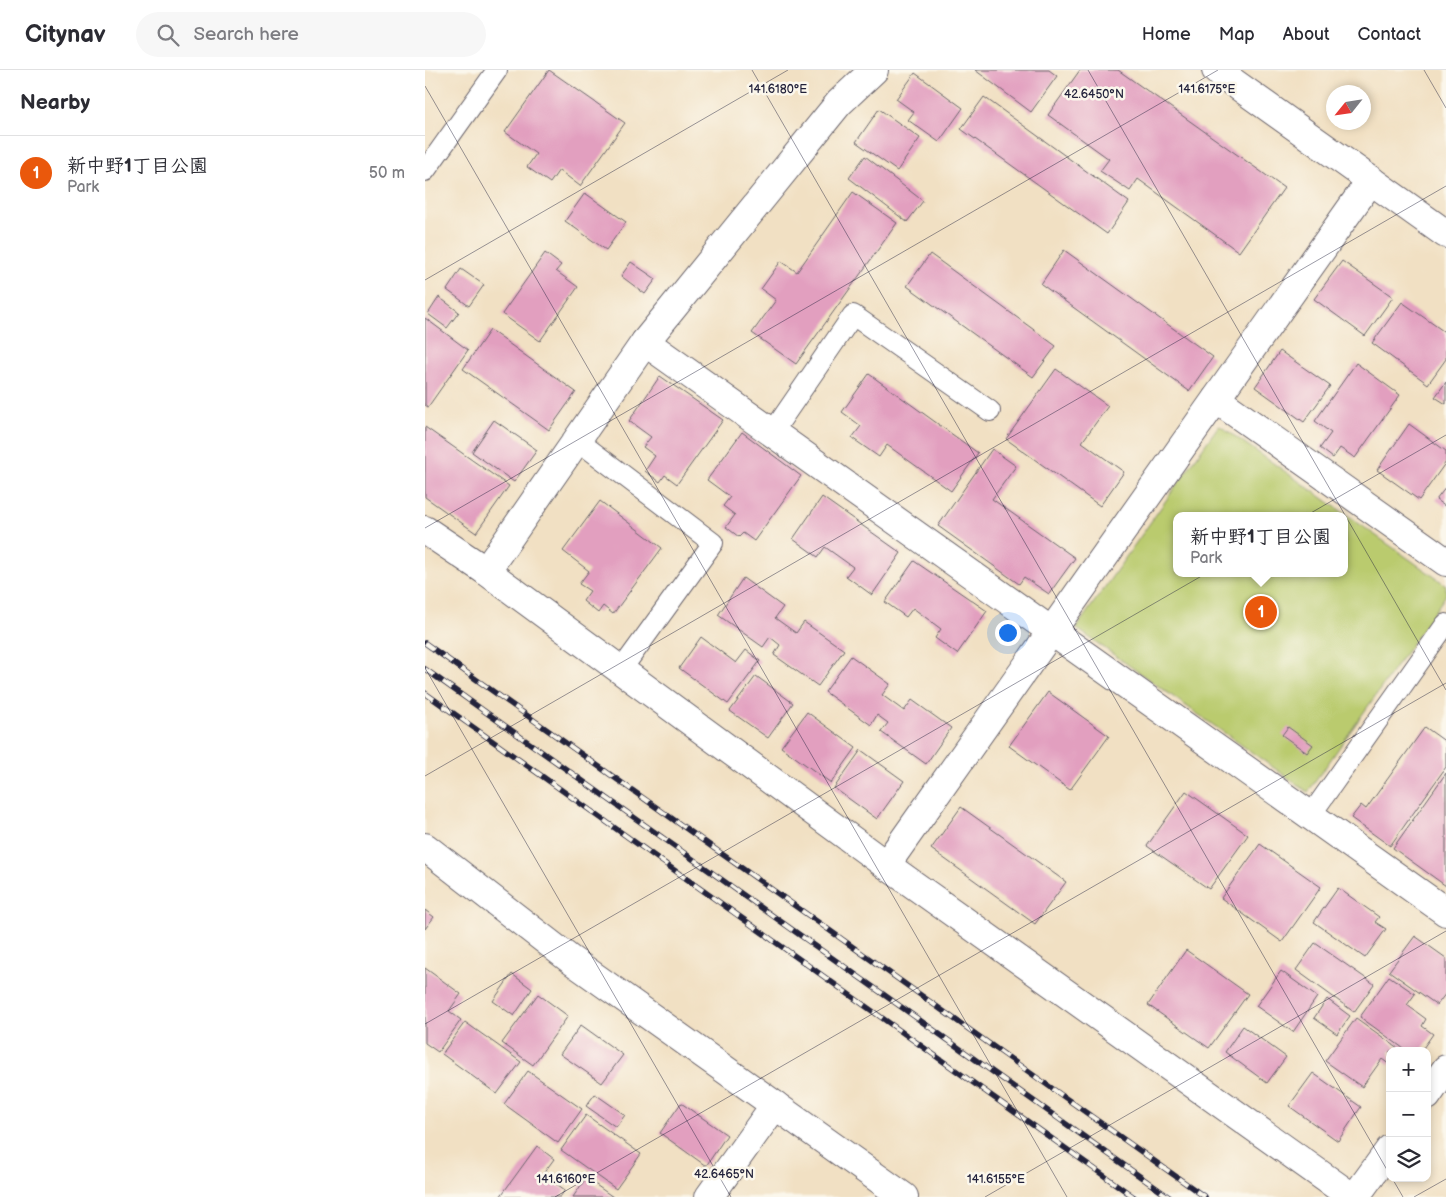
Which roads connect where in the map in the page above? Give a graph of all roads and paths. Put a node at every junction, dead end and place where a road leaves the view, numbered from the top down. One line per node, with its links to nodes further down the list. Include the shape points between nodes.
1 (497, 70): 4 (lane)
2 (874, 70): 7 (street, via 839,103)
3 (1216, 70): 5 (street)
4 (425, 171)
5 (1371, 180): 6 (street); 8 (street)
6 (1446, 234)
7 (645, 342): 10 (street); 11 (street)
8 (1216, 399): 13 (street); 16 (street)
9 (990, 411): 10 (lane, via 853,315)
10 (772, 433): 16 (street)
11 (577, 440): 14 (street); 17 (lane, via 713,543)
12 (425, 530): 14 (street)
13 (1446, 562)
14 (486, 571): 17 (street)
15 (1446, 624): 18 (lane)
16 (1051, 632): 18 (street); 20 (street)
17 (621, 670): 20 (street)
18 (1310, 816): 21 (street)
19 (425, 846): 24 (street, via 571,960)
20 (886, 865): 28 (street)
21 (1446, 912)
22 (1446, 1069): 23 (street)
23 (1430, 1092)
24 (775, 1104): 26 (street); 27 (street)
25 (1386, 1154): 28 (street)
26 (709, 1197)
27 (904, 1197)
28 (1354, 1197)

